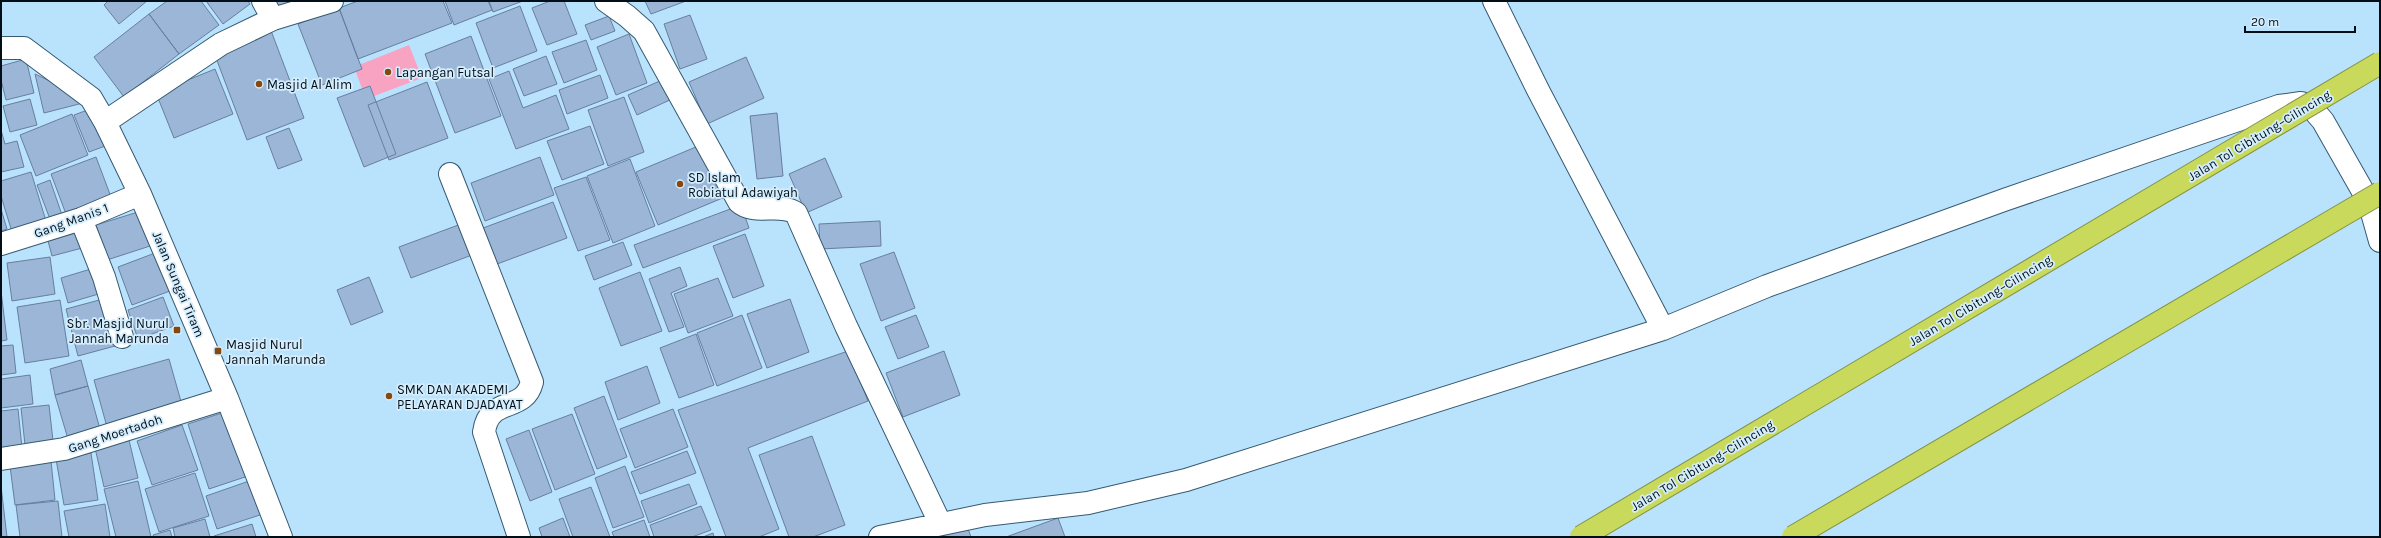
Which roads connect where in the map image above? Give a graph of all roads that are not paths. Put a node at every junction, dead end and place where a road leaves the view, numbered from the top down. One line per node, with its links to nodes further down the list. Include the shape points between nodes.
1 (332, 1): 4 (street)
2 (606, 1): 18 (street, via 644,30 739,202 752,209 786,209 796,213 846,326)
3 (1494, 1): 14 (street)
4 (268, 10): 7 (street)
5 (1, 48): 7 (street, Jalan Sungai Tiram, via 24,48 91,98)
6 (2380, 63): 22 (highway, Jalan Tol Cibitung–Cilincing, bridge)
7 (105, 122): 10 (street, Jalan Sungai Tiram)
8 (450, 174): 21 (street, via 532,382 530,392 520,400 493,410 485,422 484,432)
9 (2380, 193): 23 (highway, bridge)
10 (140, 194): 11 (street, Gang Manis 1); 16 (street, Jalan Sungai Tiram)
11 (82, 219): 13 (street, Gang Manis 1); 15 (street, via 104,277)
12 (2380, 241): 14 (street, via 2369,202 2323,121 2310,106 2294,103 1996,203 1767,286)
13 (1, 244)
14 (1663, 329): 18 (street, via 1186,480 1088,503)
15 (122, 337)
16 (227, 398): 17 (street, Gang Moertadoh, via 64,449); 20 (street, Jalan Sungai Tiram)
17 (1, 459)
18 (940, 523): 19 (street)
19 (889, 536)
20 (282, 537)
21 (519, 537)
22 (1581, 537)
23 (1793, 537)

